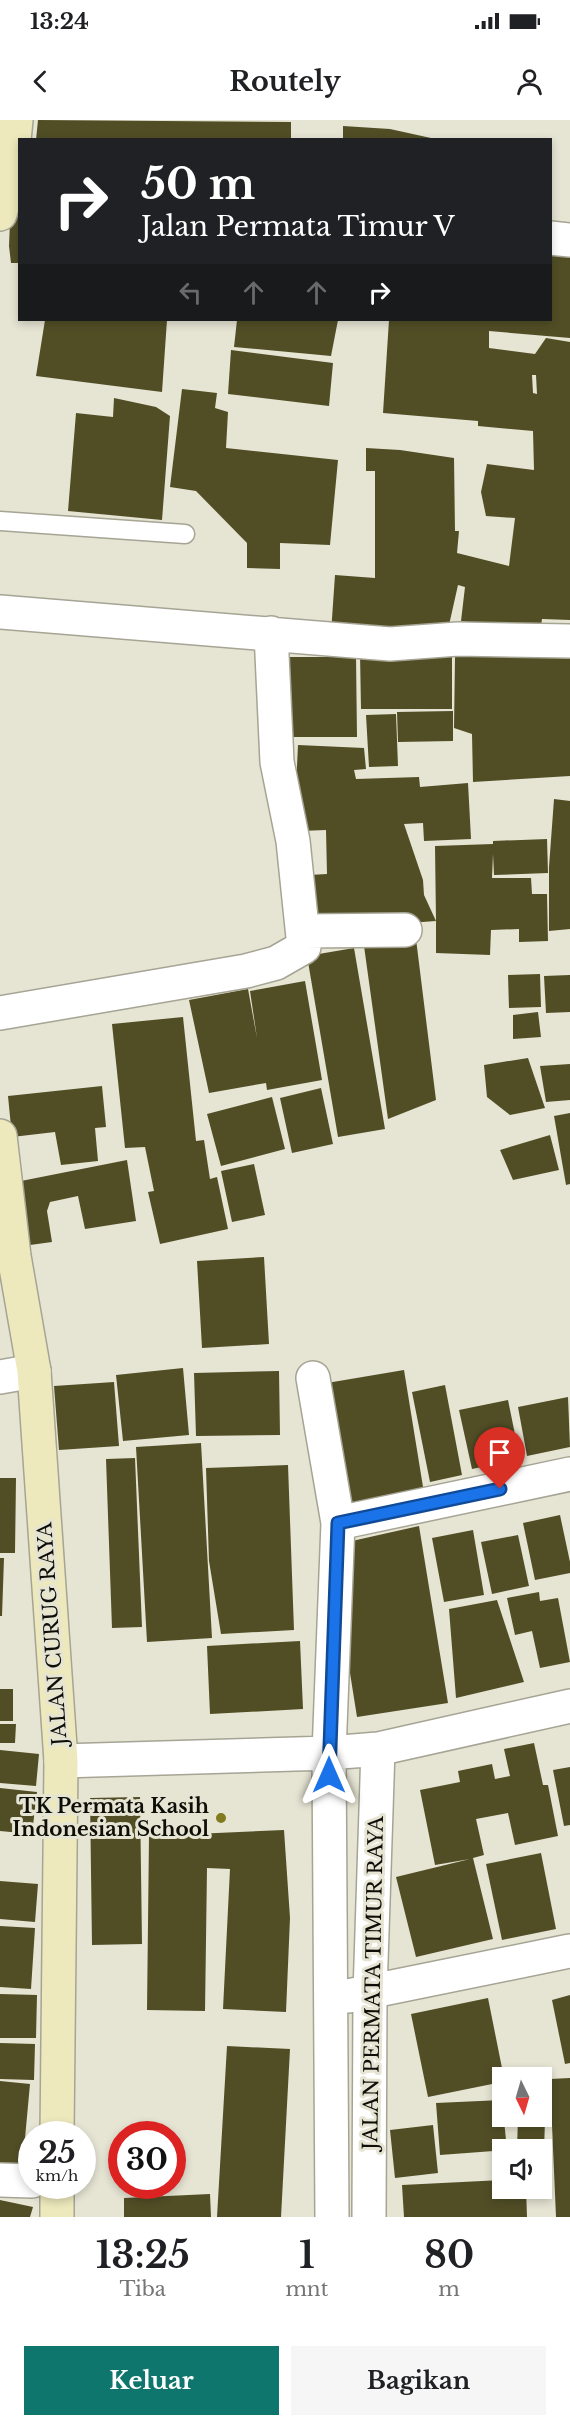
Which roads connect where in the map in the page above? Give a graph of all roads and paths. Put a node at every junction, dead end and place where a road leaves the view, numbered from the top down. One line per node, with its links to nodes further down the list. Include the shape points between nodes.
1 (16, 120): 2 (street)
2 (15, 182): 3 (street)
3 (0, 214)
4 (552, 238): 5 (street)
5 (570, 240)
6 (0, 521): 7 (lane)
7 (185, 534)
8 (0, 612): 9 (street)
9 (271, 633): 10 (street, via 390,644 458,639); 12 (street, via 277,762 293,842)
10 (570, 641)
11 (405, 930): 12 (street)
12 (304, 931): 13 (street, via 304,947 266,966)
13 (0, 1013)
14 (0, 1136): 15 (street, JALAN CURUG RAYA, via 14,1256)
15 (34, 1371): 16 (street); 23 (street, JALAN CURUG RAYA)
16 (0, 1377)
17 (313, 1378): 19 (street, JALAN PERMATA TIMUR RAYA)
18 (570, 1474): 19 (street)
19 (338, 1523): 22 (street, JALAN PERMATA TIMUR RAYA)
20 (570, 1706): 21 (street)
21 (378, 1749): 22 (street); 25 (street, JALAN PERMATA TIMUR RAYA)
22 (329, 1753): 23 (street); 26 (street, JALAN PERMATA TIMUR RAYA)
23 (61, 1761): 27 (street, JALAN CURUG RAYA)
24 (570, 1951): 25 (street)
25 (370, 1993): 26 (street); 33 (street, JALAN PERMATA TIMUR RAYA)
26 (330, 2000): 32 (street, JALAN PERMATA TIMUR RAYA)
27 (57, 2121)
28 (0, 2180): 29 (street)
29 (18, 2181)
30 (57, 2199): 31 (street)
31 (57, 2217)
32 (332, 2217)
33 (369, 2217)

